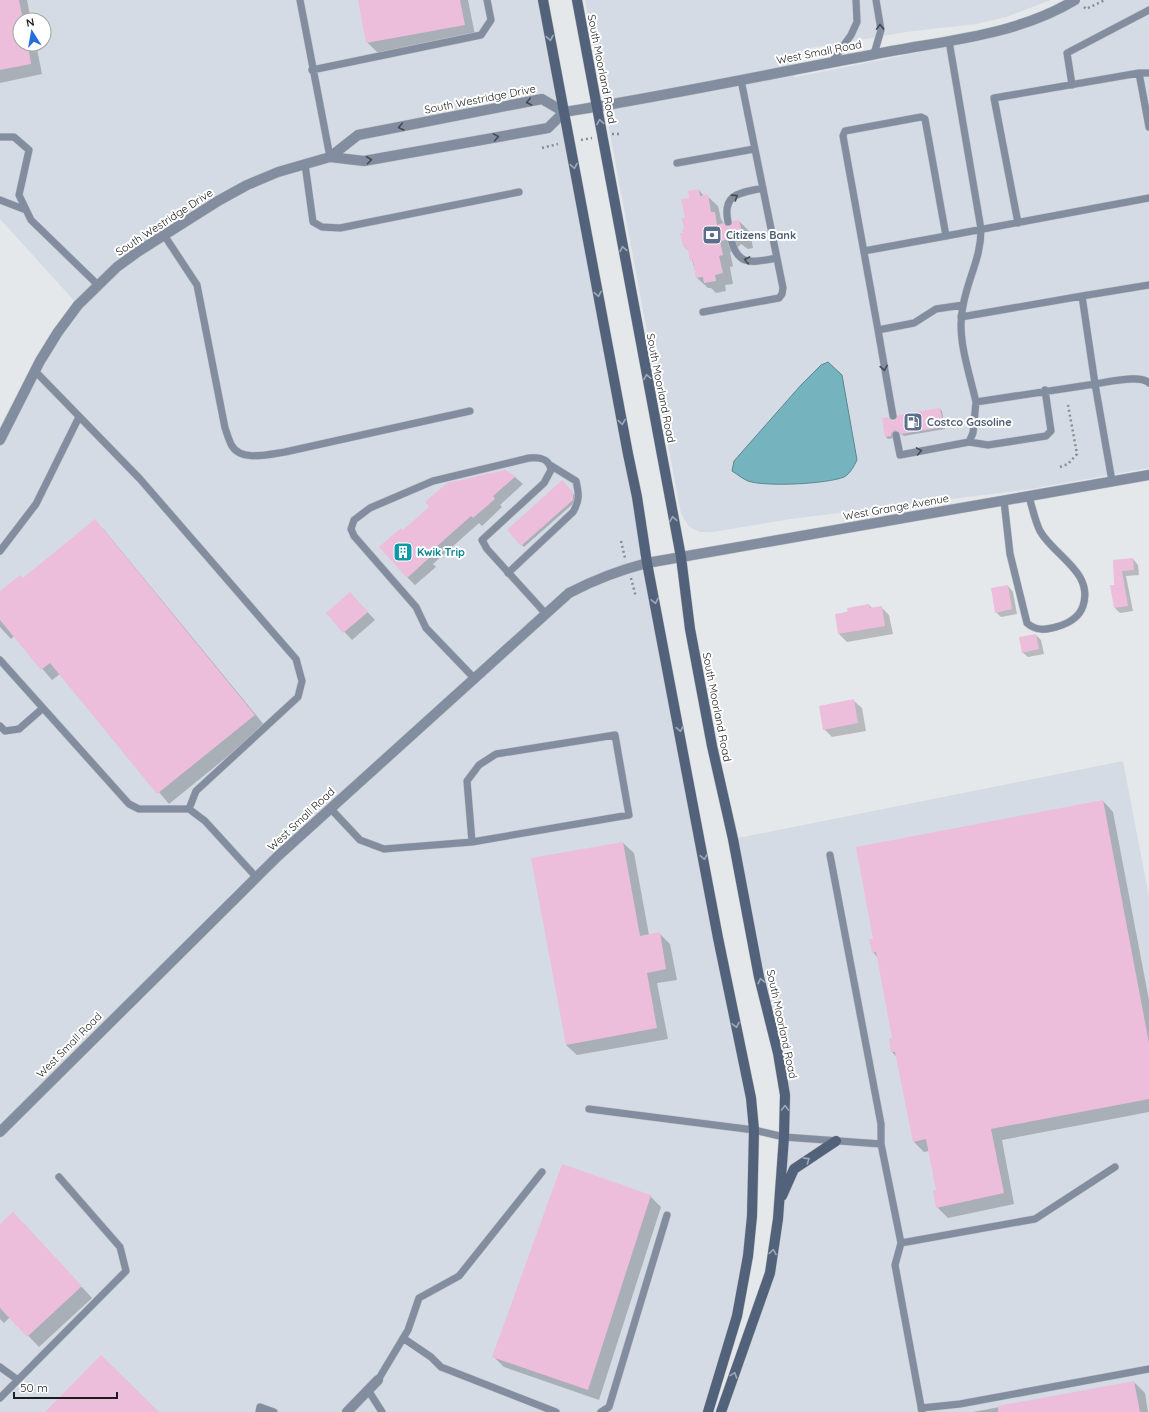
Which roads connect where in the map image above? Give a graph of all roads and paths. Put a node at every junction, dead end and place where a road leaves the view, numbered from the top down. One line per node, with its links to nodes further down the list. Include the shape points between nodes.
1 (300, 0): 13 (lane)
2 (487, 0): 13 (lane, via 491,20 481,35)
3 (543, 0): 19 (main road, one-way to 19)
4 (577, 0): 18 (main road, South Moorland Road)
5 (856, 0): 12 (lane, via 857,22)
6 (876, 0): 11 (lane, one-way to 6, via 881,30)
7 (1105, 0): 8 (path, via 1086,10)
8 (1079, 2): 10 (street, West Small Road, via 1021,24)
9 (1149, 10): 17 (lane, via 1067,53)
10 (949, 41): 11 (street, West Small Road); 33 (lane)
11 (874, 54): 12 (street, West Small Road)
12 (832, 62): 16 (street, West Small Road)
13 (312, 70): 23 (lane)
14 (1139, 73): 15 (lane); 17 (lane); 20 (lane)
15 (1149, 73)
16 (741, 80): 18 (street, West Small Road); 22 (lane)
17 (1072, 85): 32 (lane, via 994,98)
18 (597, 107): 19 (street, West Small Road); 65 (main road, South Moorland Road, one-way to 18)
19 (564, 112): 23 (street, South Westridge Drive, one-way to 19, via 364,161 548,128); 23 (street, South Westridge Drive, one-way to 23, via 542,99 358,135); 66 (main road, one-way to 66, via 638,497)
20 (1149, 128)
21 (0, 137): 30 (lane, via 14,137 29,150 19,195)
22 (754, 149): 24 (lane); 26 (lane)
23 (330, 157): 25 (street, South Westridge Drive)
24 (677, 163)
25 (305, 164): 27 (lane, via 313,222 322,227 340,228); 34 (street, South Westridge Drive, via 247,185)
26 (763, 188): 31 (lane, one-way to 26, via 728,203 735,195); 38 (lane)
27 (519, 192)
28 (1149, 198): 32 (lane)
29 (0, 200): 30 (lane)
30 (26, 210): 40 (lane, via 31,220)
31 (728, 222)
32 (1018, 223): 33 (lane)
33 (981, 229): 35 (lane); 42 (lane, via 980,253)
34 (164, 235): 40 (street, South Westridge Drive, via 117,267); 52 (lane, via 197,285 225,428 232,447 242,454 262,456 285,452)
35 (946, 236): 37 (lane); 37 (lane, via 925,119 921,117 845,131 843,136)
36 (731, 239): 38 (lane, one-way to 36, via 748,262 739,258)
37 (864, 251): 45 (lane)
38 (777, 258): 43 (lane, via 783,288 779,298)
39 (1149, 284): 41 (lane)
40 (98, 285): 46 (street, South Westridge Drive, via 78,305 58,332)
41 (1082, 296): 44 (lane); 48 (lane)
42 (963, 305): 44 (lane); 45 (lane, via 936,310 914,323)
43 (703, 312)
44 (961, 317): 50 (lane, via 962,340)
45 (878, 330): 53 (lane, one-way to 53)
46 (35, 371): 54 (lane); 56 (street, South Westridge Drive)
47 (1149, 383): 48 (lane, via 1145,379 1137,378)
48 (1095, 384): 49 (lane); 61 (lane)
49 (1045, 390): 50 (lane); 57 (lane, via 1051,431 1046,436 988,445)
50 (976, 402): 57 (lane, via 973,433)
51 (1068, 405): 59 (path, via 1077,454 1068,464)
52 (470, 411)
53 (893, 416)
54 (79, 417): 64 (lane, via 36,504); 74 (lane, via 140,479 296,659 302,681 298,697 196,791)
55 (896, 435): 57 (lane, one-way to 57, via 900,455)
56 (0, 440)
57 (969, 442)
58 (550, 465): 67 (lane, via 550,476 544,483 482,540 487,550); 67 (lane, via 576,481 579,501 573,512); 70 (lane, via 539,457 529,458 433,481 370,508 354,520 351,528 354,536 416,607 426,628)
59 (1060, 467)
60 (1149, 475): 61 (street, West Grange Avenue)
61 (1112, 481): 62 (street, West Grange Avenue)
62 (1028, 496): 63 (street, West Grange Avenue); 63 (lane, via 1040,530 1050,545 1079,574 1084,587 1085,599 1082,610 1065,625 1041,630 1027,623 1010,554)
63 (1004, 501): 65 (street, West Grange Avenue)
64 (0, 551)
65 (681, 557): 66 (street, West Grange Avenue); 81 (main road, South Moorland Road, one-way to 65, via 783,1081 712,746 690,629)
66 (647, 563): 68 (street, West Small Road, via 584,585 569,593); 79 (main road, one-way to 79, via 751,1098)
67 (508, 573): 68 (lane)
68 (546, 614): 70 (street, West Small Road)
69 (0, 660): 71 (lane)
70 (475, 678): 73 (street, West Small Road)
71 (43, 708): 72 (lane, via 19,729 5,731); 74 (lane, via 129,804 138,809)
72 (0, 726)
73 (330, 808): 75 (lane, via 360,840 384,849); 77 (street, West Small Road)
74 (189, 809): 77 (lane, via 205,821)
75 (472, 842): 75 (lane, via 467,781 479,765 496,754 615,735 629,815)
76 (830, 854): 83 (lane, via 881,1124)
77 (257, 878): 80 (street, West Small Road)
78 (589, 1109): 79 (lane)
79 (754, 1130): 81 (lane); 104 (main road, via 752,1216 748,1256 737,1316)
80 (0, 1132)
81 (784, 1137): 82 (lane); 87 (main road, South Moorland Road)
82 (836, 1141): 83 (lane); 87 (main road, one-way to 82, via 794,1168)
83 (880, 1144): 89 (lane)
84 (1115, 1167): 89 (lane, via 1035,1219)
85 (542, 1172): 90 (lane, via 459,1276 419,1298)
86 (59, 1177): 93 (lane, via 120,1247 126,1271)
87 (778, 1203): 105 (main road, South Moorland Road, one-way to 87, via 770,1273)
88 (667, 1215): 103 (lane, via 609,1407)
89 (901, 1243): 97 (lane, via 895,1265)
90 (403, 1338): 94 (lane); 102 (lane, via 442,1367)
91 (0, 1367): 93 (lane)
92 (1149, 1369): 97 (lane)
93 (18, 1380): 96 (lane)
94 (378, 1380): 95 (street)
95 (368, 1390): 100 (street); 101 (lane)
96 (0, 1398)
97 (922, 1410)
98 (259, 1412): 99 (lane, via 260,1408)
99 (274, 1412)
100 (347, 1412)
101 (382, 1412)
102 (556, 1412)
103 (601, 1412)
104 (708, 1412)
105 (721, 1412)

